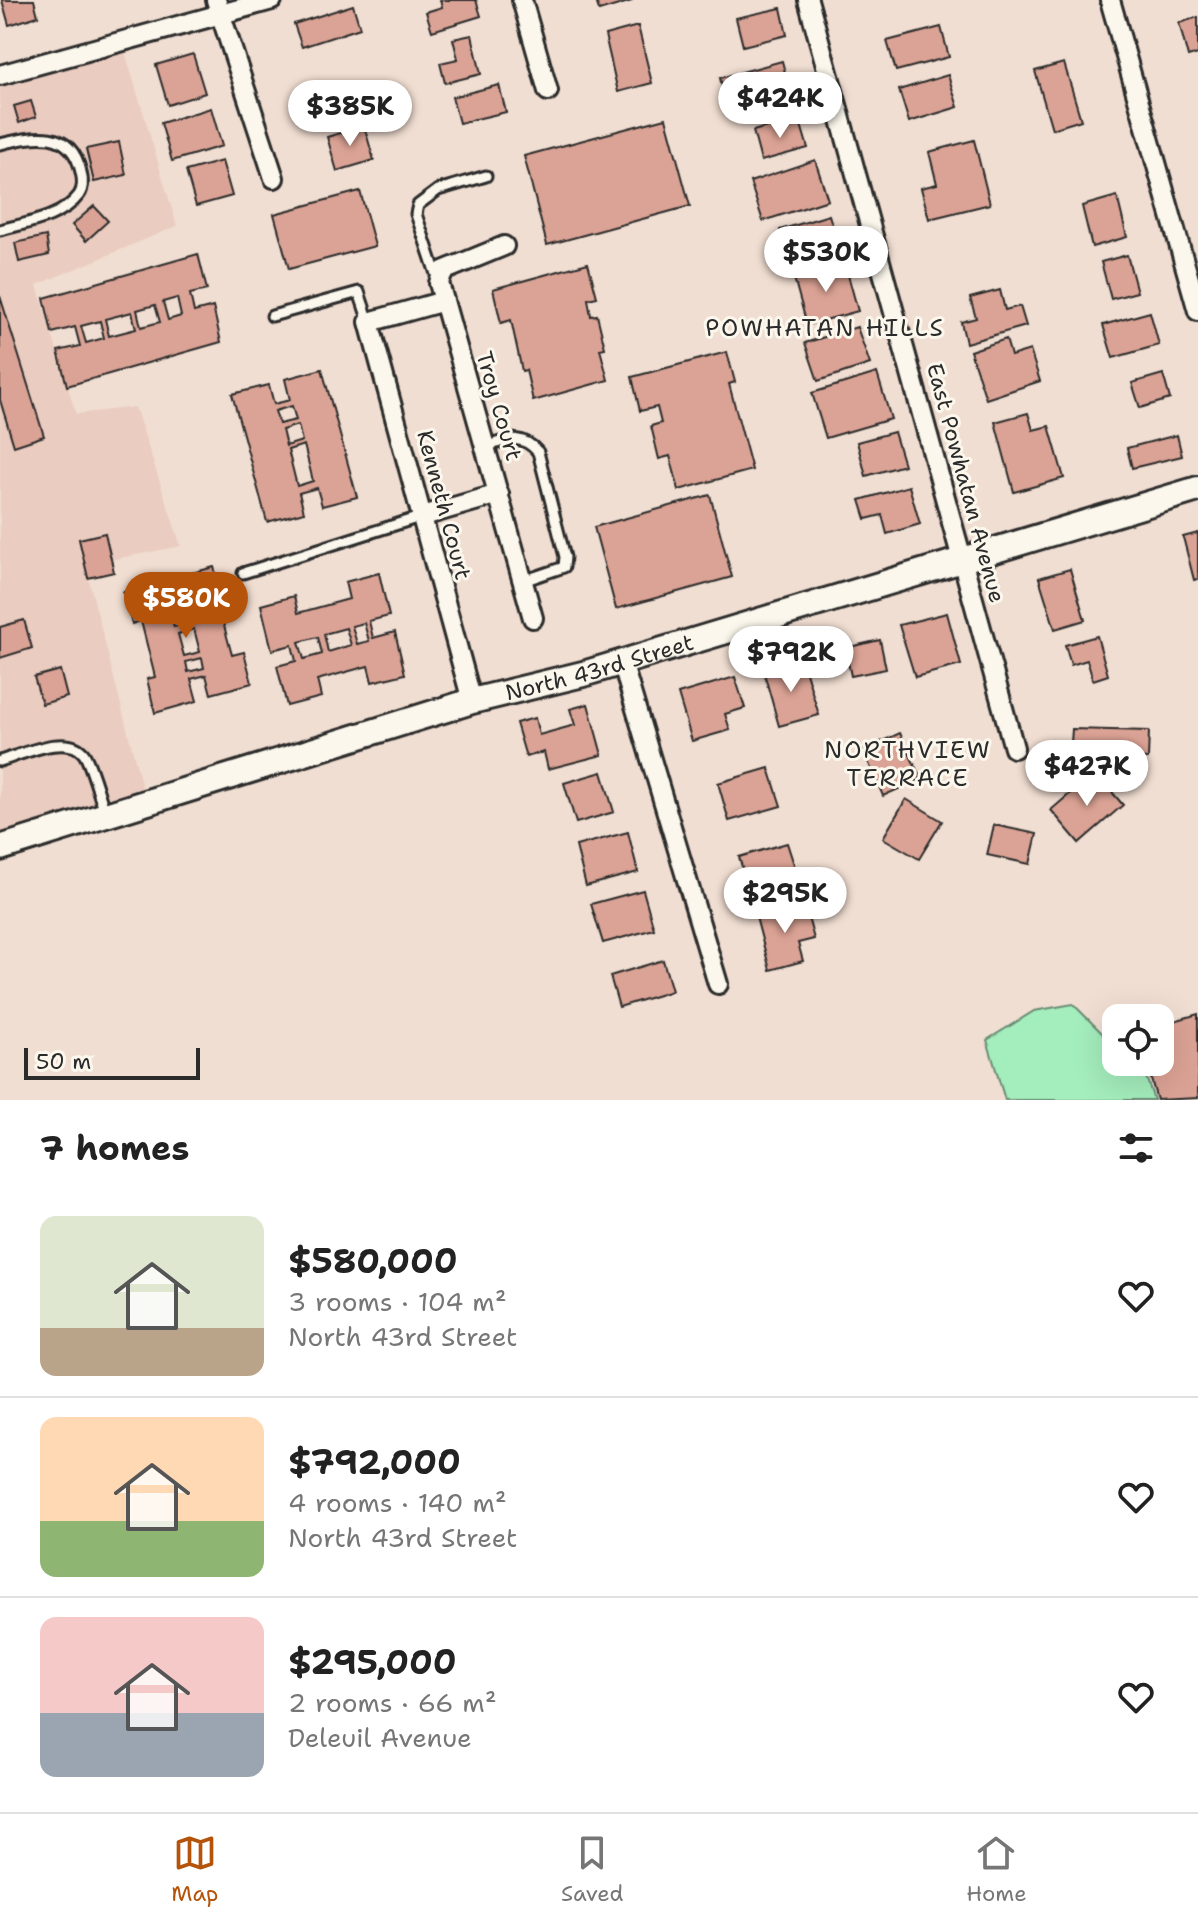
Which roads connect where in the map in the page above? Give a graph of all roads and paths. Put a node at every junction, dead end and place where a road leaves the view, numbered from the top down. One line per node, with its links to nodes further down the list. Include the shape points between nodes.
1 (272, 0): 5 (street)
2 (522, 0): 7 (street)
3 (808, 0): 21 (street, East Powhatan Avenue)
4 (1110, 0): 14 (street)
5 (218, 7): 6 (street); 10 (street)
6 (0, 75)
7 (548, 91)
8 (0, 144): 11 (lane, via 38,136 61,141 78,160 83,185 74,200 53,214)
9 (486, 176): 13 (lane, via 438,190 418,205 416,214)
10 (274, 178)
11 (0, 230)
12 (504, 246): 13 (street, via 443,271)
13 (442, 292): 16 (street); 17 (street, Troy Court)
14 (1198, 311)
15 (272, 316): 16 (lane, via 359,292)
16 (369, 322): 20 (street, Kenneth Court)
17 (485, 447): 19 (street, Troy Court); 23 (lane, via 517,437 538,452 564,567)
18 (1198, 489): 21 (street, North 43rd Street)
19 (499, 494): 20 (street); 23 (street, Troy Court)
20 (423, 516): 22 (lane); 26 (street, Kenneth Court)
21 (962, 558): 25 (street, North 43rd Street); 27 (street, East Powhatan Avenue)
22 (243, 573)
23 (523, 581): 24 (street, Troy Court)
24 (533, 618)
25 (622, 662): 26 (street, North 43rd Street); 31 (street)
26 (472, 701): 29 (street, North 43rd Street)
27 (1014, 748)
28 (0, 761): 29 (lane, via 56,743 73,746 84,754)
29 (106, 815): 30 (street, North 43rd Street)
30 (0, 848)
31 (718, 984)

